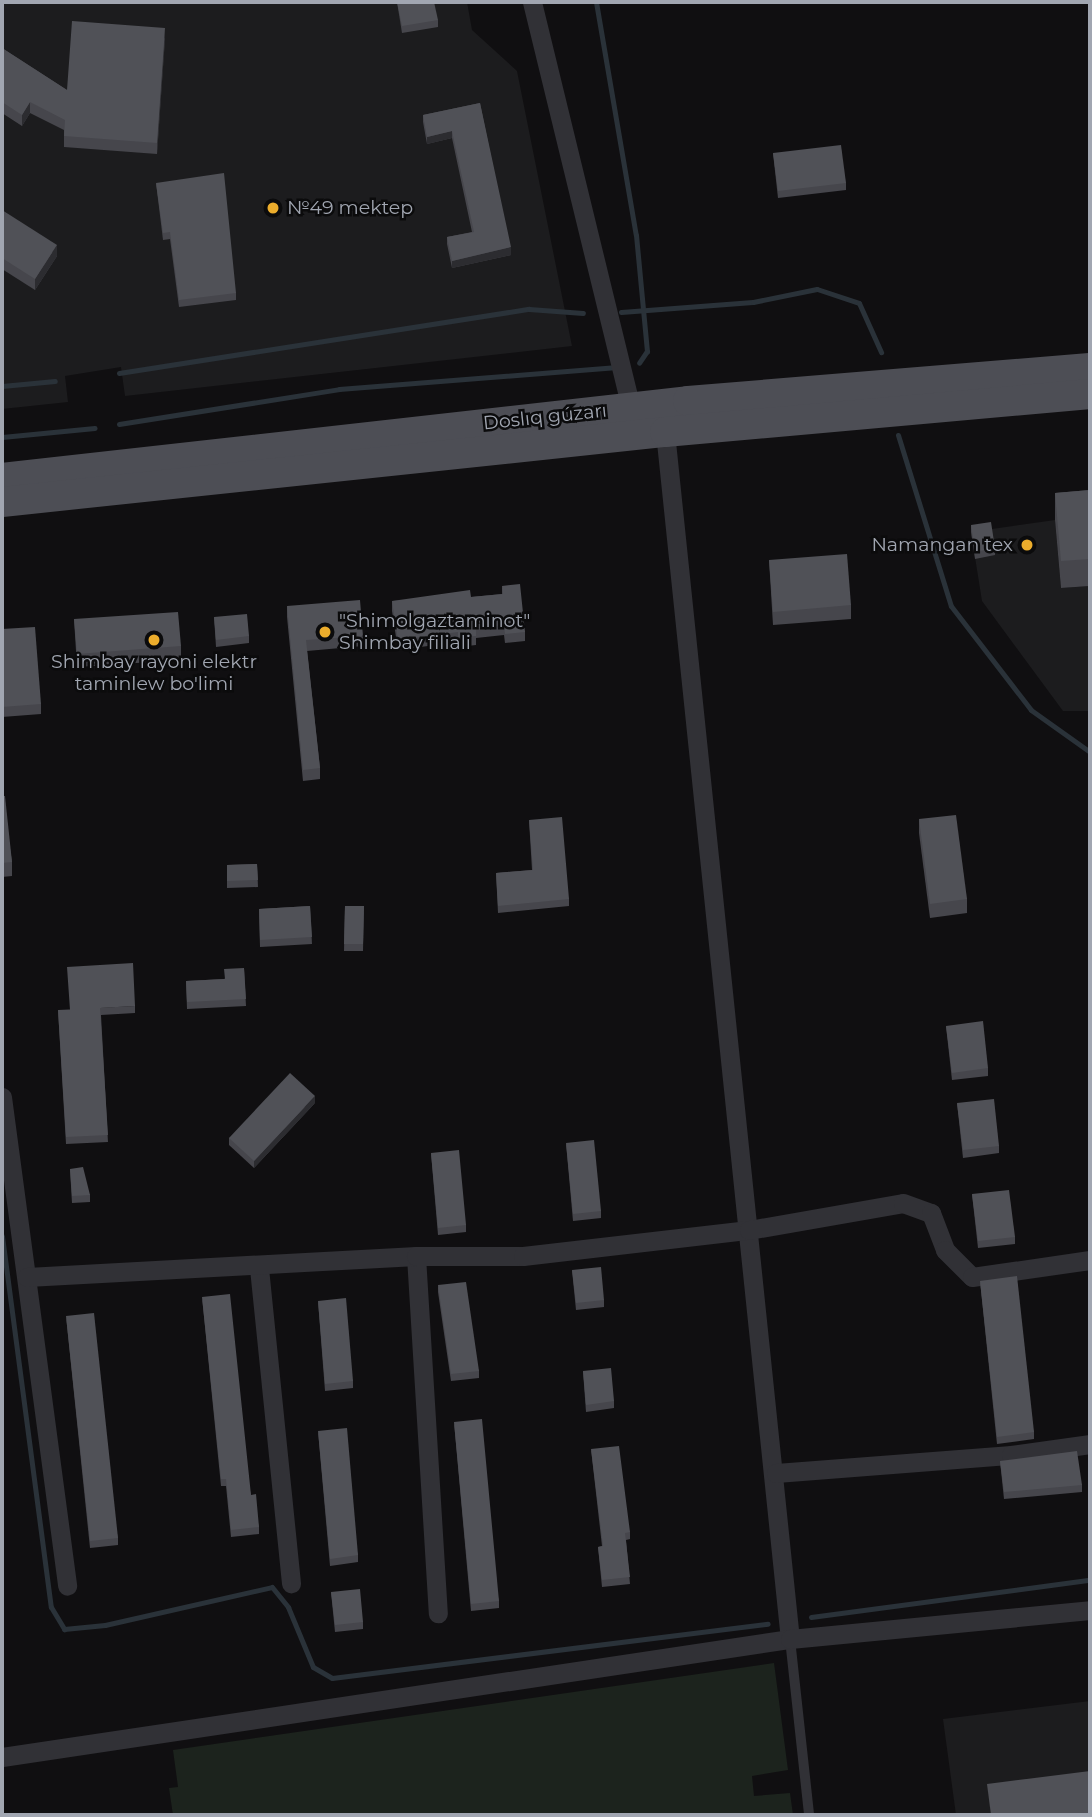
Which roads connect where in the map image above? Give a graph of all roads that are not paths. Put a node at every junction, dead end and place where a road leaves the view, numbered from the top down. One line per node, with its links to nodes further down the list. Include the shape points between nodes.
1 (532, 2): 4 (street)
2 (1090, 368): 4 (main road, Doslıq gúzarı)
3 (1090, 394): 5 (main road, Doslıq gúzarı)
4 (631, 408): 6 (main road, Doslıq gúzarı)
5 (666, 432): 7 (main road, Doslıq gúzarı); 9 (street)
6 (2, 478)
7 (2, 502)
8 (2, 1097): 13 (street)
9 (749, 1230): 10 (street, via 523,1256); 11 (street, via 903,1203 931,1213 945,1250 972,1277); 15 (street)
10 (416, 1256): 12 (street); 19 (street)
11 (1090, 1260)
12 (259, 1268): 13 (street); 16 (street)
13 (27, 1277): 17 (street)
14 (1090, 1444): 15 (street, via 1011,1455)
15 (776, 1473): 20 (street)
16 (291, 1583)
17 (66, 1586)
18 (1090, 1610): 20 (street)
19 (438, 1613)
20 (790, 1639): 21 (street); 22 (lane)
21 (2, 1758)
22 (809, 1815)

